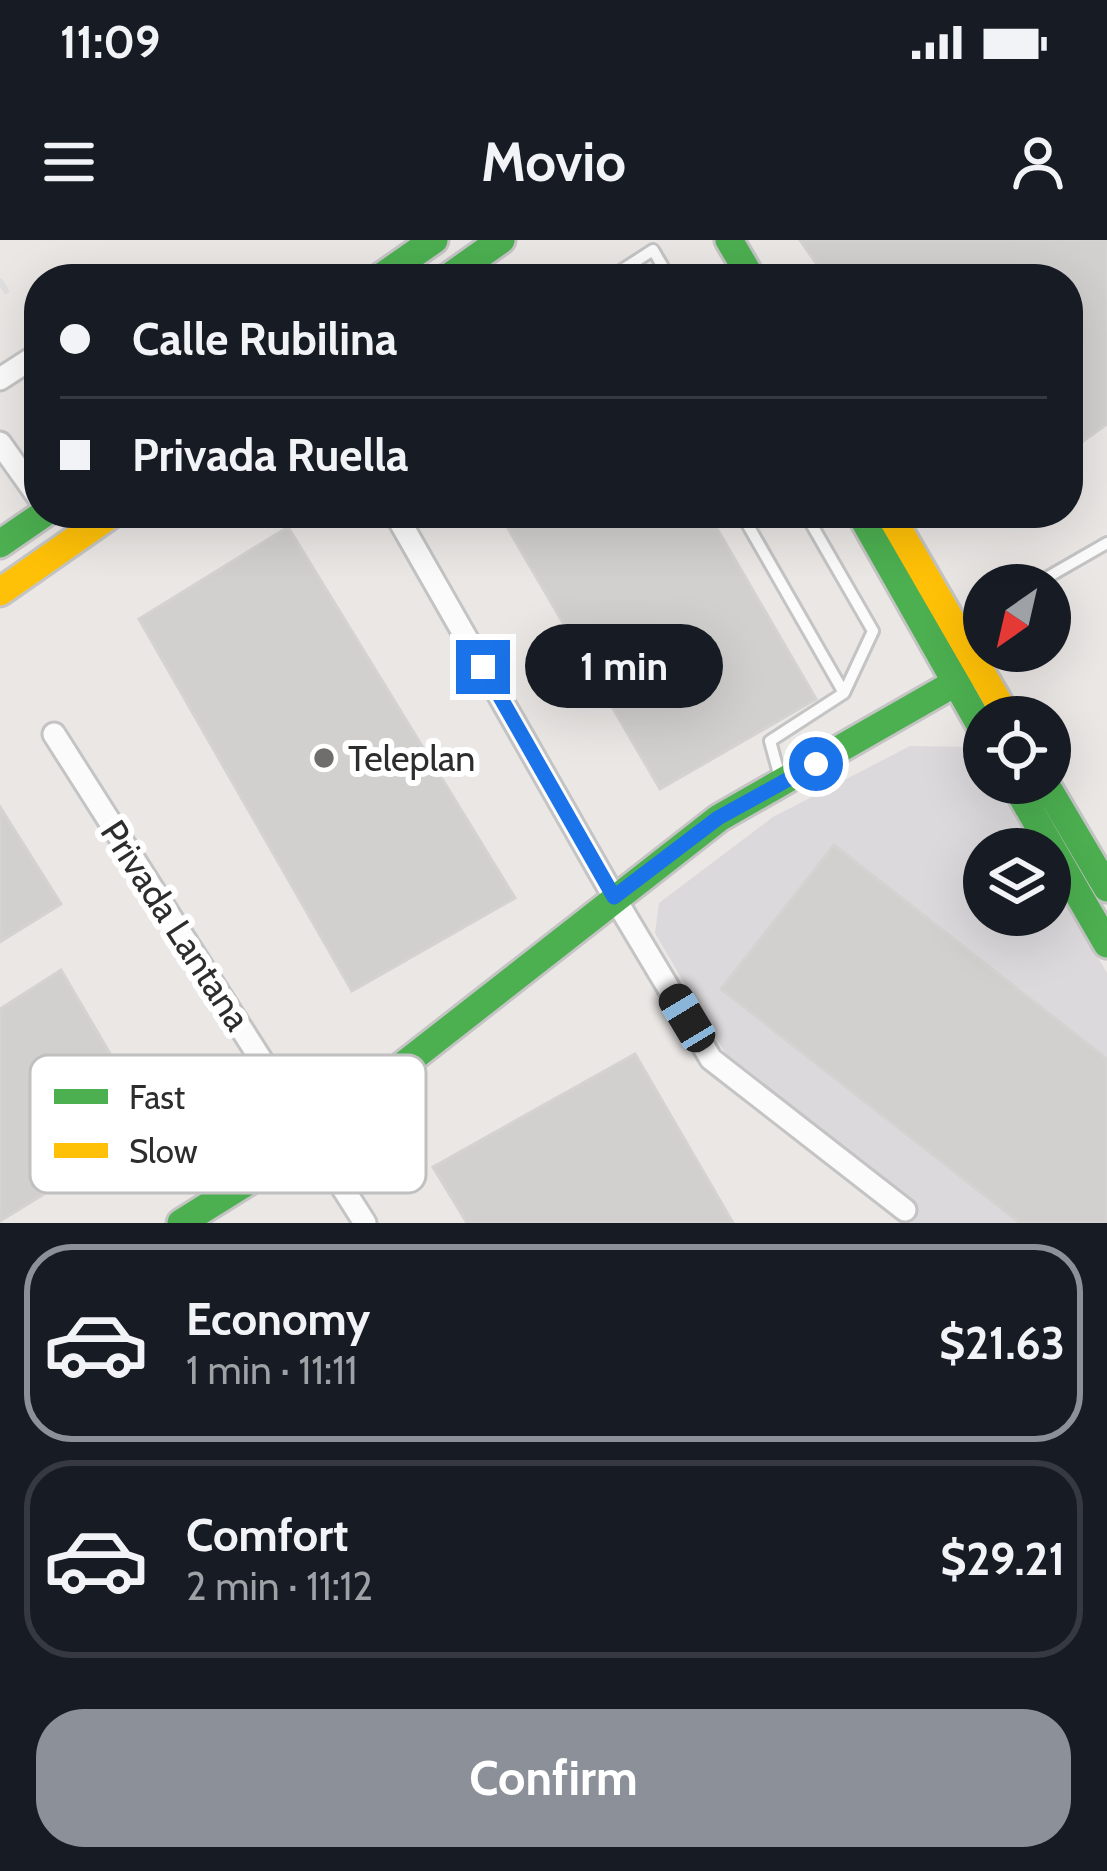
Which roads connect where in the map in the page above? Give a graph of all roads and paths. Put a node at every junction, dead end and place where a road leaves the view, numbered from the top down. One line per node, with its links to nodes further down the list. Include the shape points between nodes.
1 (434, 240): 3 (street)
2 (501, 240): 4 (street)
3 (400, 264)
4 (467, 264)
5 (631, 264): 6 (lane, via 653,250)
6 (661, 264)
7 (0, 443): 8 (street)
8 (24, 477)
9 (92, 528): 17 (street)
10 (404, 528): 29 (street)
11 (750, 528): 21 (lane)
12 (814, 528): 21 (lane, via 873,631)
13 (870, 528): 20 (street)
14 (898, 528): 19 (street)
15 (1107, 543): 16 (lane)
16 (1070, 564)
17 (0, 592)
18 (963, 626): 19 (lane)
19 (956, 630): 20 (street)
20 (966, 675): 22 (street); 23 (street); 25 (street)
21 (844, 693): 25 (lane, via 770,741)
22 (973, 696)
23 (986, 696)
24 (54, 734): 31 (street, Privada Lantana)
25 (782, 784): 29 (street, via 718,818)
26 (1026, 804): 30 (street)
27 (1057, 804): 28 (street)
28 (1107, 888)
29 (614, 897): 32 (street); 35 (street, via 711,1059)
30 (1107, 944)
31 (259, 1055)
32 (416, 1055)
33 (229, 1193): 36 (street)
34 (348, 1193): 37 (street, Privada Lantana)
35 (905, 1210)
36 (181, 1223)
37 (365, 1223)

